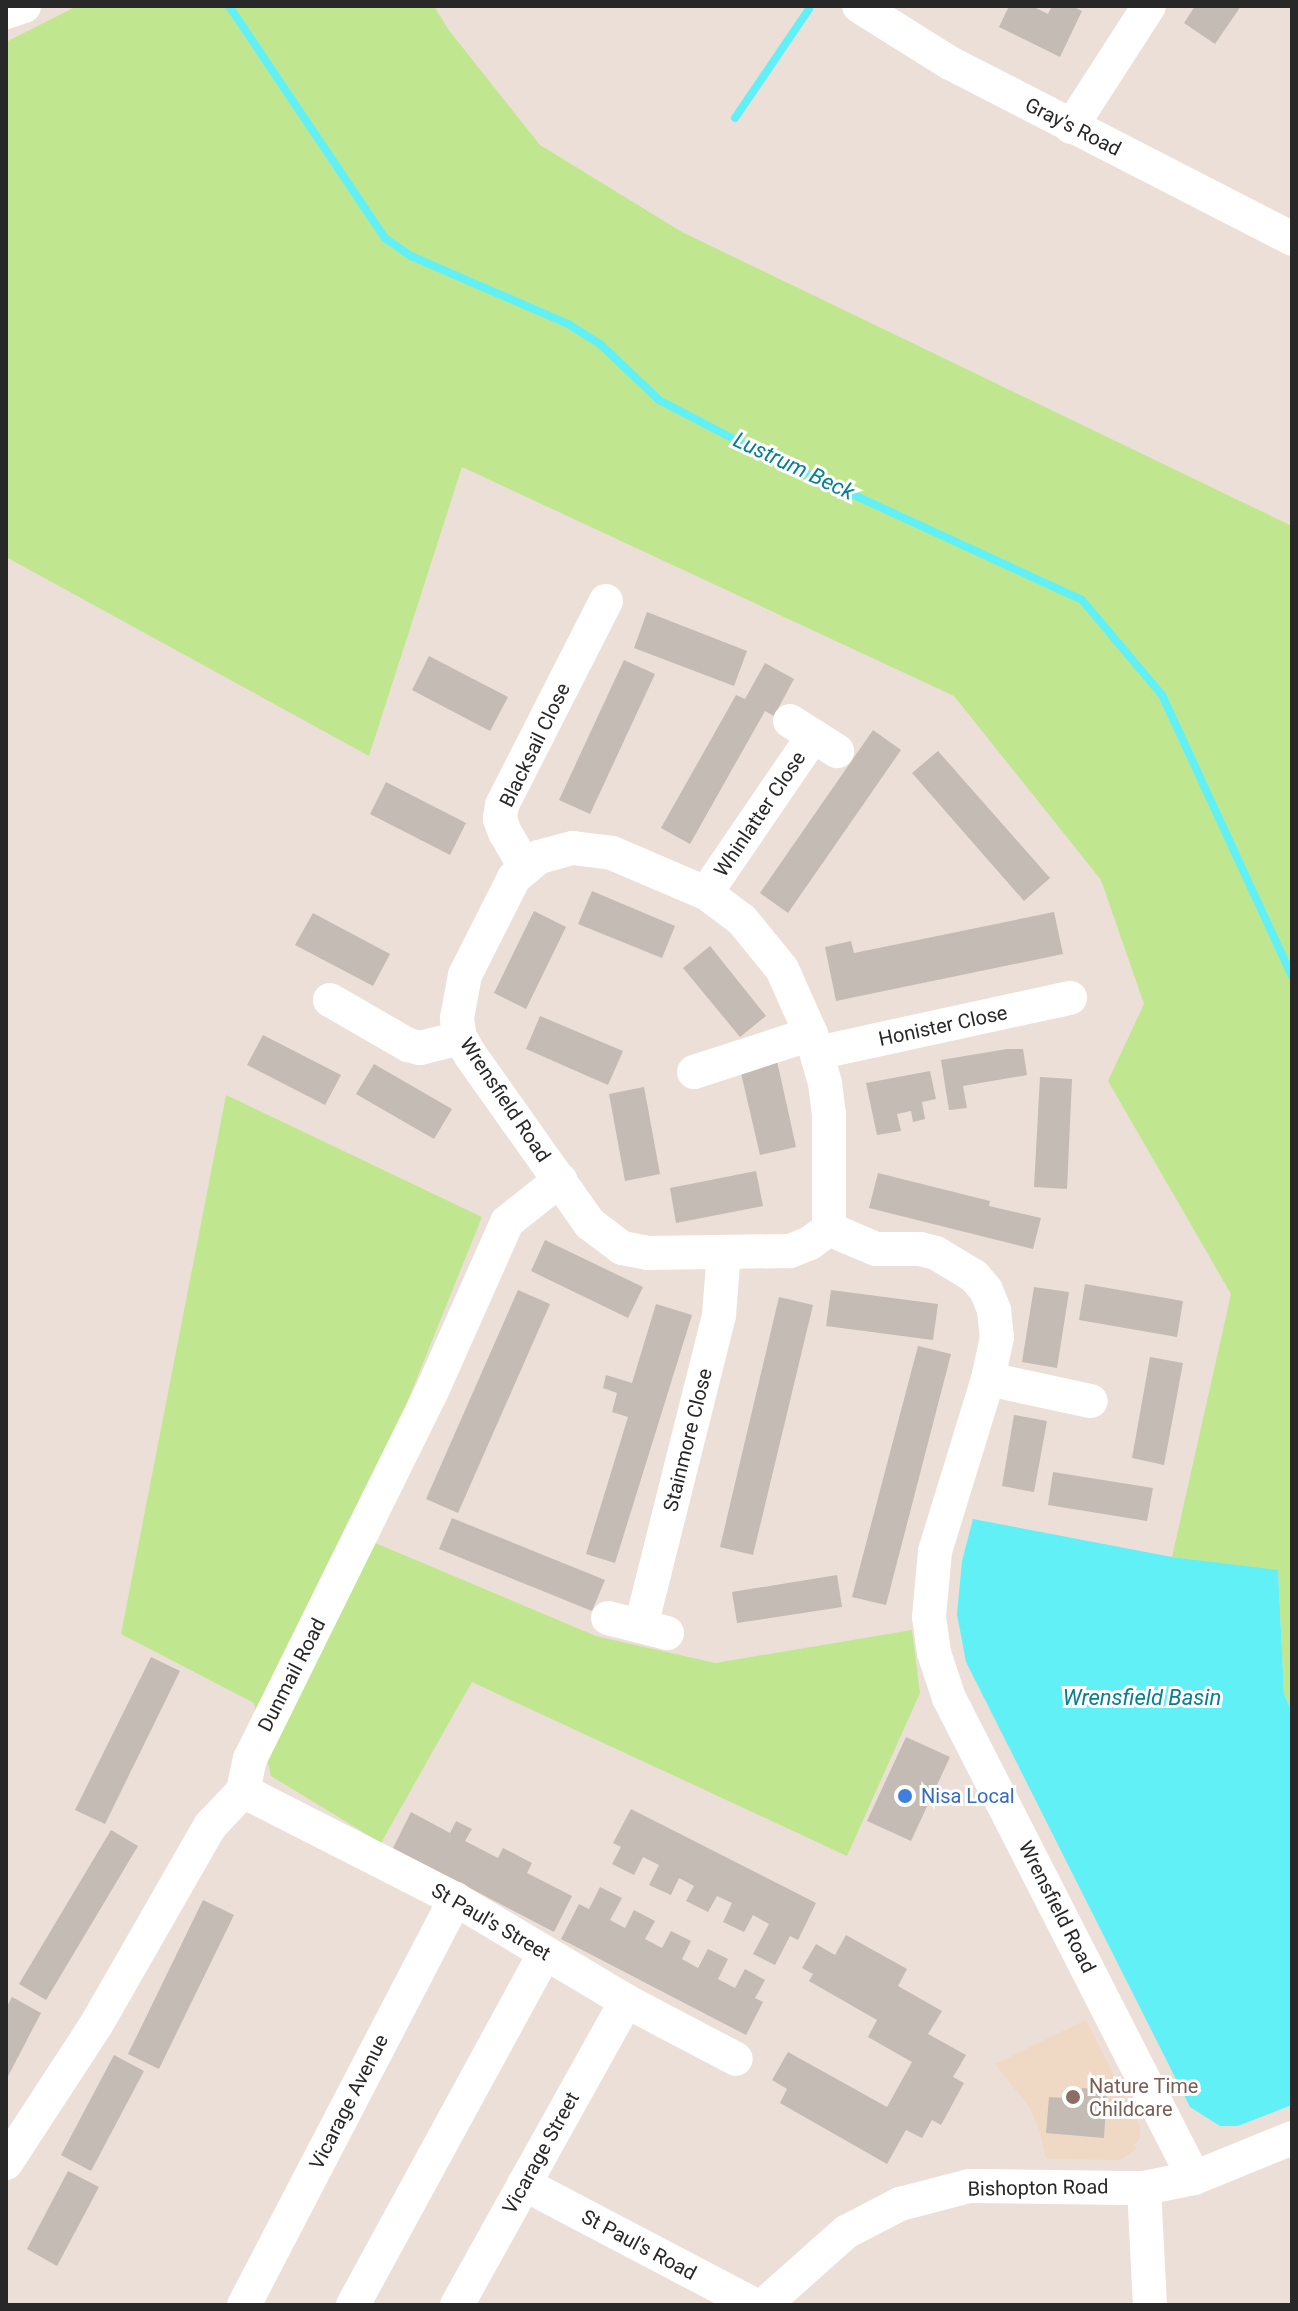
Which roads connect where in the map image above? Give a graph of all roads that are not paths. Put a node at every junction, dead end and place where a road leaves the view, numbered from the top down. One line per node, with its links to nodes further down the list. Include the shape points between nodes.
1 (24, 6): 4 (street)
2 (859, 6): 5 (street, Gray's Road, via 950,63)
3 (1149, 6): 5 (street)
4 (6, 12)
5 (1071, 127): 6 (street, Gray's Road)
6 (1292, 239)
7 (607, 619): 9 (street, Blacksail Close, via 502,805 505,833)
8 (813, 736): 10 (street, Whinlatter Close)
9 (525, 867): 10 (street, via 556,851 589,848); 13 (street, Wrensfield Road, via 506,892 465,975 458,999)
10 (706, 893): 14 (street, via 742,920 782,969)
11 (1070, 998): 14 (street, Honister Close)
12 (330, 1000): 13 (street, via 408,1045 420,1048)
13 (460, 1038): 16 (street, Wrensfield Road)
14 (814, 1043): 15 (street, Honister Close); 17 (street, via 829,1114)
15 (694, 1072)
16 (560, 1180): 18 (street, Wrensfield Road, via 590,1224 622,1248); 22 (street, Dunmail Road, via 504,1229 431,1393 250,1759)
17 (829, 1229): 18 (street, Wrensfield Road, via 790,1251); 19 (street, Wrensfield Road, via 876,1249 936,1253 974,1276 994,1310 997,1337)
18 (724, 1252): 21 (street, Stainmore Close, via 719,1315 654,1630)
19 (988, 1379): 20 (street); 29 (street, Wrensfield Road, via 935,1551 929,1617 934,1653 949,1698)
20 (1091, 1401)
21 (608, 1618)
22 (243, 1791): 23 (street, St Paul's Street); 28 (street, Dunmail Road, via 210,1826)
23 (455, 1899): 24 (street, St Paul's Street); 32 (street, Vicarage Avenue)
24 (545, 1953): 25 (street, St Paul's Street); 33 (street)
25 (626, 2001): 26 (street, St Paul's Street); 30 (street, Vicarage Street)
26 (736, 2059)
27 (1292, 2138): 29 (street, Bishopton Road)
28 (13, 2174)
29 (1194, 2178): 31 (street, Bishopton Road)
30 (524, 2184): 34 (street, Vicarage Street); 35 (street, St Paul's Road)
31 (1144, 2188): 36 (street, Bishopton Road, via 969,2186 900,2204 846,2232); 37 (street)
32 (244, 2305)
33 (353, 2305)
34 (457, 2305)
35 (754, 2305)
36 (764, 2305)
37 (1150, 2305)

